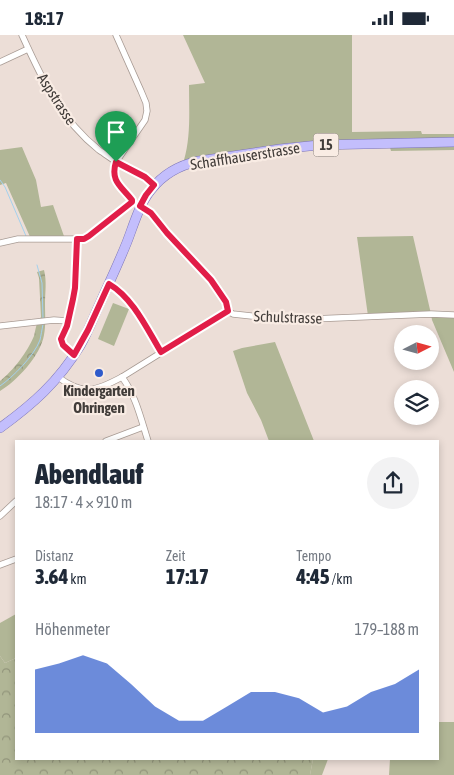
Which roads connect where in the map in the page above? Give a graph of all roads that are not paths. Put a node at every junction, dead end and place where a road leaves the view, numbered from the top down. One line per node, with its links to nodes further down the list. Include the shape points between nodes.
1 (22, 35): 3 (street, Aspstrasse)
2 (116, 35): 6 (street, via 147,111 145,120)
3 (28, 49): 4 (street); 6 (street, Aspstrasse, via 64,114 84,137)
4 (0, 62)
5 (454, 142): 7 (main road, Schaffhauserstrasse / 15, via 336,144 280,149 190,163 170,172)
6 (116, 162): 7 (street, Aspstrasse); 9 (street, via 114,177 132,202 89,236)
7 (154, 185): 8 (main road, Schaffhauserstrasse / 15)
8 (140, 206): 11 (main road, Schaffhauserstrasse / 15); 12 (street, via 151,213 211,280 226,302)
9 (77, 239): 10 (street, via 18,239); 14 (street, via 75,288)
10 (0, 243)
11 (109, 284): 16 (street, via 127,299); 17 (main road, Schaffhauserstrasse / 15)
12 (228, 311): 13 (street, Schulstrasse, via 289,320); 16 (street)
13 (454, 315)
14 (68, 321): 15 (street); 17 (street, via 61,339)
15 (0, 326)
16 (161, 352): 19 (street)
17 (74, 355): 18 (main road, Schaffhauserstrasse / 15)
18 (58, 377): 19 (street, via 75,388 93,390); 21 (main road, Schaffhauserstrasse / 15, via 36,400)
19 (122, 377): 20 (street, via 133,396)
20 (143, 427): 22 (street); 23 (street)
21 (0, 428)
22 (109, 440)
23 (148, 440)
24 (15, 502): 25 (street)
25 (0, 516)
26 (15, 559): 27 (street)
27 (0, 565)

